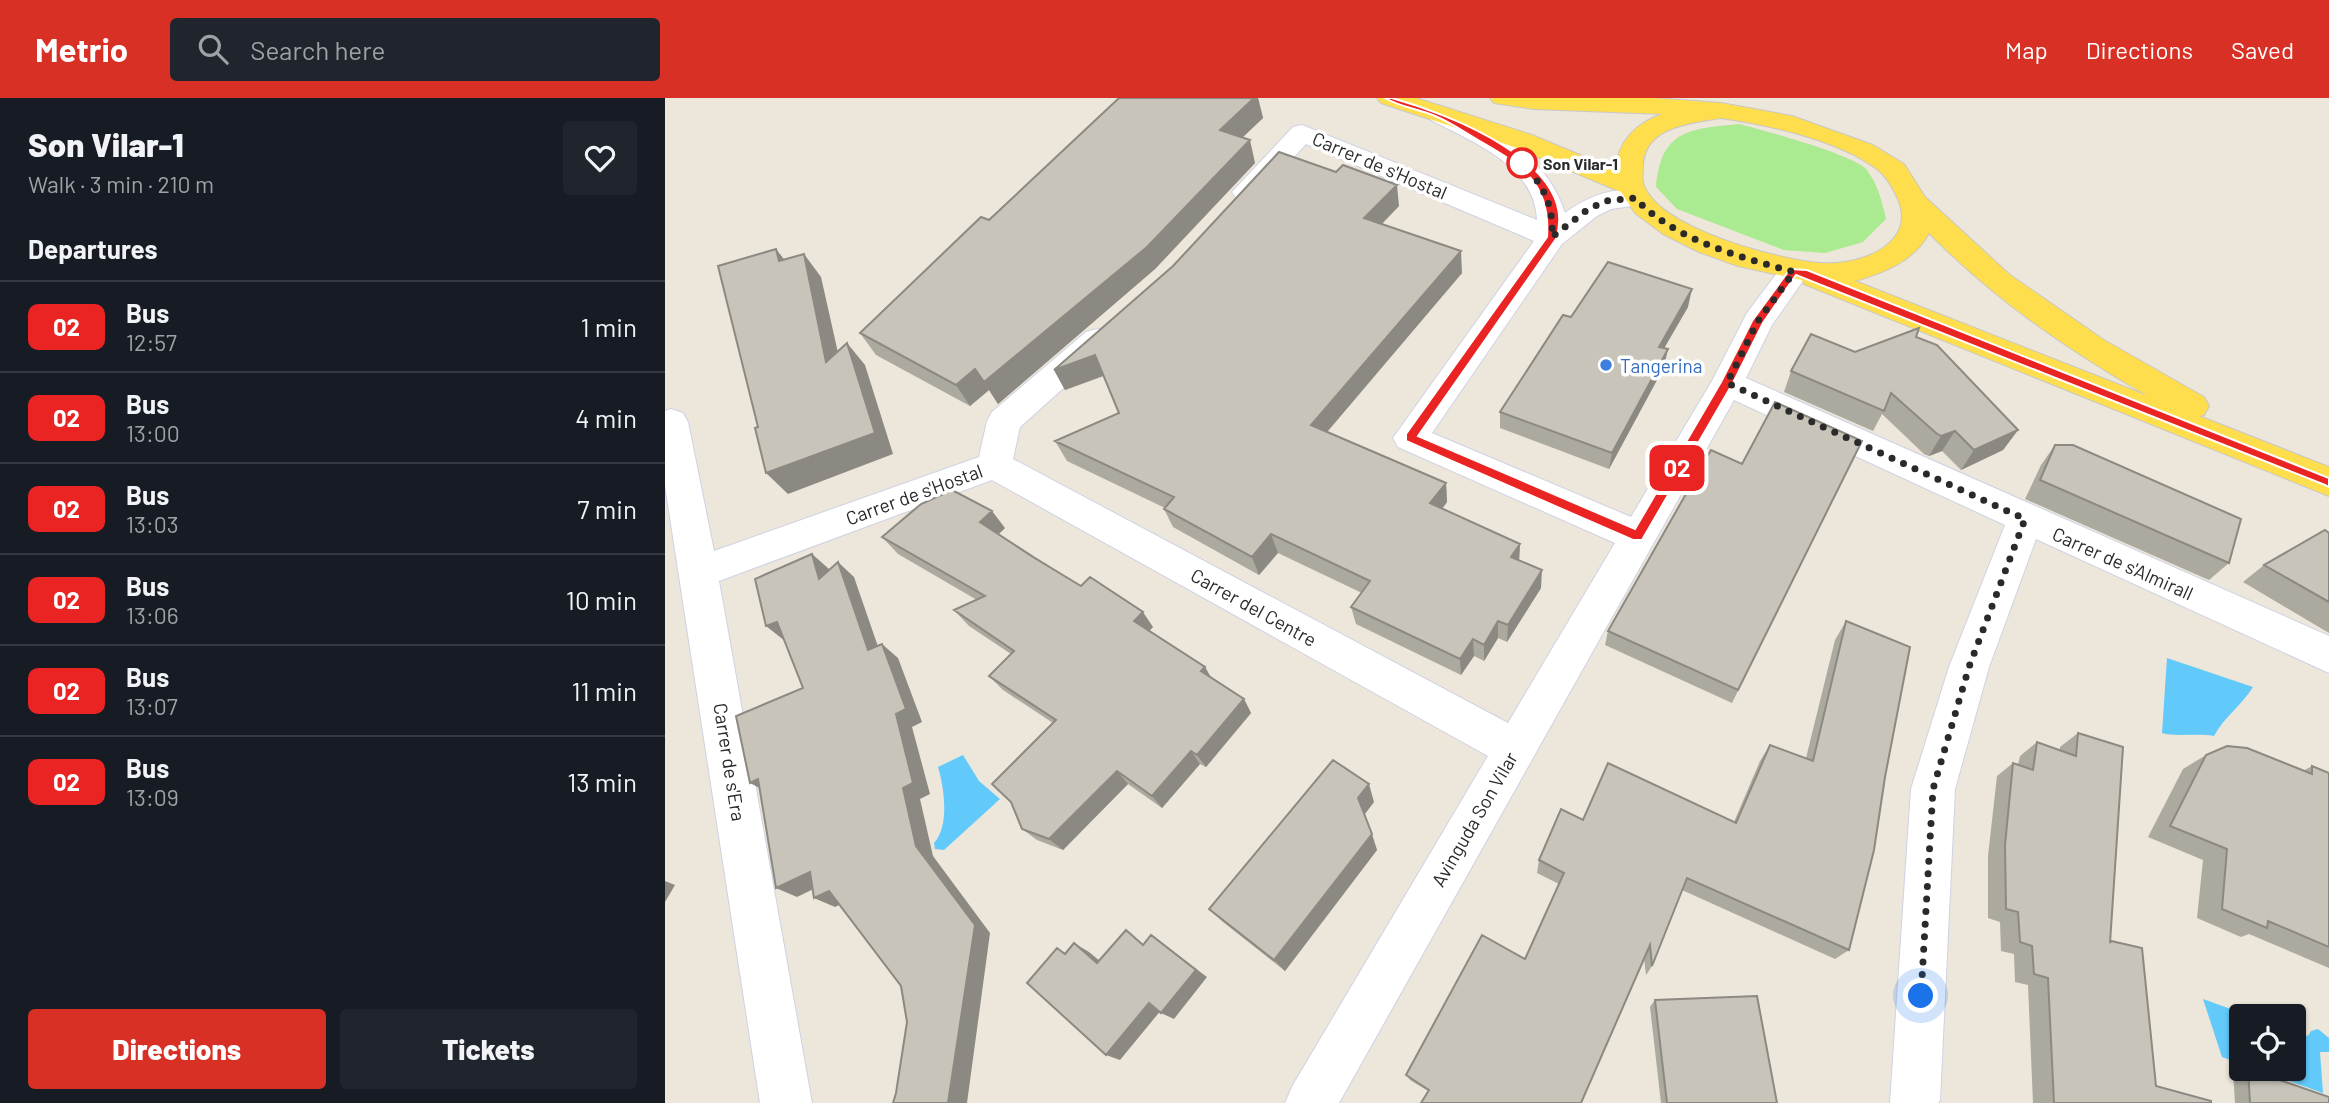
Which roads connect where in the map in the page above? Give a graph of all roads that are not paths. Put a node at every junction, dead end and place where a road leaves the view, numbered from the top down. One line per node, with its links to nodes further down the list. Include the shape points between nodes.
1 (1389, 98): 4 (main road)
2 (1503, 98): 3 (main road)
3 (1719, 111): 5 (main road, via 1667,120 1639,138 1626,168); 6 (main road, via 1786,122 1855,147 1891,167)
4 (1440, 114): 5 (main road, via 1524,141); 8 (street, via 1517,158 1536,176 1550,201)
5 (1632, 192): 8 (street, via 1587,210); 9 (main road, via 1648,212 1670,226 1761,263)
6 (1913, 201): 9 (main road, via 1917,214 1914,234 1887,258 1847,273); 14 (main road, via 1997,281 2102,355)
7 (1222, 218): 8 (street, Carrer de s'Hostal, via 1302,133)
8 (1552, 237): 16 (street, via 1410,438)
9 (1798, 272): 11 (street, Avinguda Son Vilar, via 1758,321); 14 (main road)
10 (1117, 323): 13 (street, Carrer de s'Hostal, via 1004,421)
11 (1727, 383): 15 (street, Carrer de s'Almirall); 16 (street, Avinguda Son Vilar)
12 (671, 422): 17 (street, Carrer de s'Era)
13 (994, 465): 17 (street, Carrer de s'Hostal); 19 (street, Carrer del Centre)
14 (2329, 480)
15 (2025, 519): 18 (street, Carrer de s'Almirall); 20 (street, via 1969,667 1933,789)
16 (1637, 536): 19 (street, Avinguda Son Vilar)
17 (699, 572): 21 (street, Carrer de s'Era)
18 (2329, 655)
19 (1514, 748): 22 (street, Avinguda Son Vilar)
20 (1914, 1100)
21 (786, 1103)
22 (1311, 1103)

